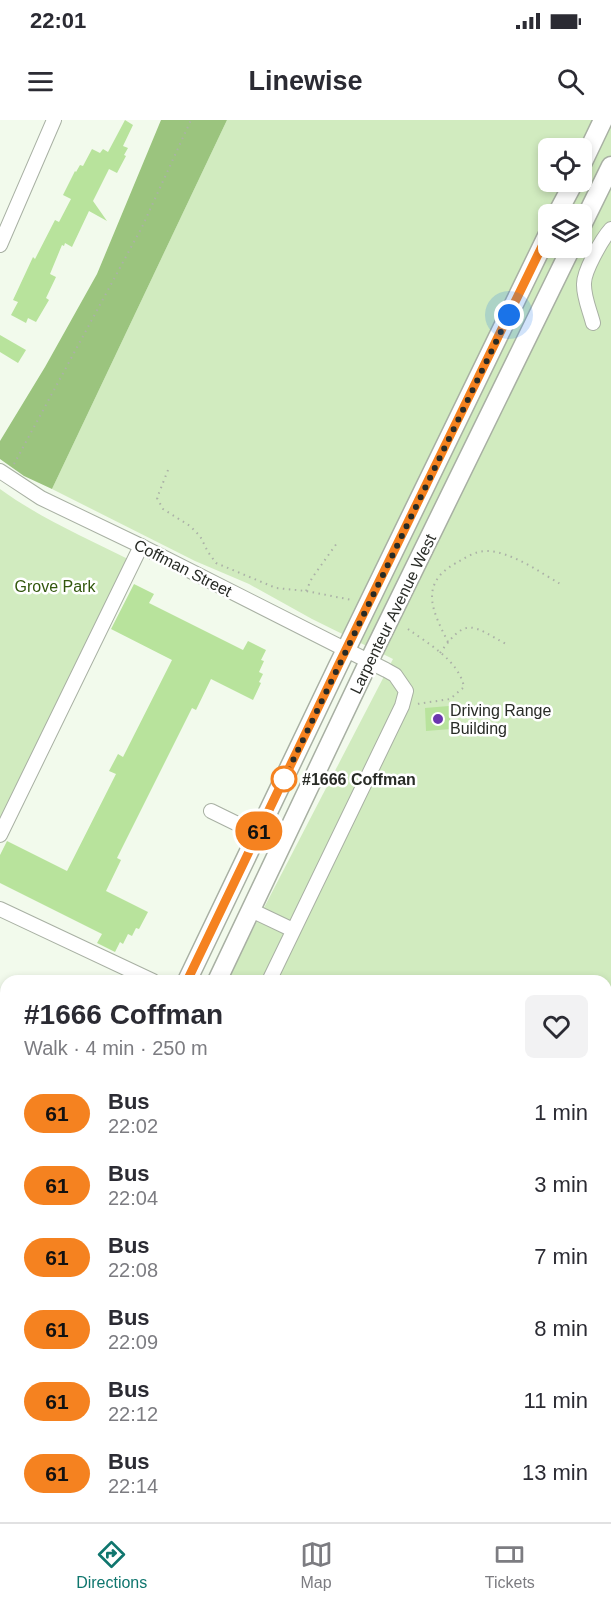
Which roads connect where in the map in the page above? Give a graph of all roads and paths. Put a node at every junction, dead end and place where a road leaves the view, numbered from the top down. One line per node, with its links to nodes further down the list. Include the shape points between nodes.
1 (50, 120): 5 (street)
2 (54, 120): 5 (street)
3 (191, 120): 15 (path, via 94,319)
4 (603, 120): 6 (main road)
5 (48, 136): 10 (street)
6 (592, 143)
7 (611, 166): 8 (main road)
8 (592, 205)
9 (611, 229): 13 (street, via 583,284)
10 (0, 245)
11 (538, 255): 24 (main road, Larpenteur Avenue West)
12 (566, 258): 26 (main road, Larpenteur Avenue West)
13 (593, 324)
14 (168, 470): 19 (path, via 158,498 160,504 200,536 216,563 276,588)
15 (4, 474): 17 (street, Coffman Street, via 41,498)
16 (337, 543): 19 (path)
17 (141, 546): 24 (street, Coffman Street); 30 (street)
18 (562, 585): 22 (path, via 505,555 474,553 443,571 432,589 437,618)
19 (306, 591): 20 (path)
20 (355, 601)
21 (408, 629): 25 (path)
22 (448, 642): 23 (path, via 459,630 473,627); 25 (path)
23 (508, 645)
24 (346, 650): 26 (street, Coffman Street); 29 (main road, Larpenteur Avenue West)
25 (440, 653): 27 (path, via 459,671 465,687 450,699)
26 (369, 661): 27 (street, Coffman Street, via 395,675 406,691); 32 (main road, Larpenteur Avenue West)
27 (402, 706): 33 (street)
28 (211, 811): 29 (street)
29 (258, 834): 35 (main road, Larpenteur Avenue West)
30 (0, 835)
31 (0, 909): 34 (street)
32 (251, 910): 33 (street); 36 (main road, Larpenteur Avenue West)
33 (293, 930): 37 (street)
34 (140, 975)
35 (190, 975)
36 (220, 975)
37 (272, 975)

